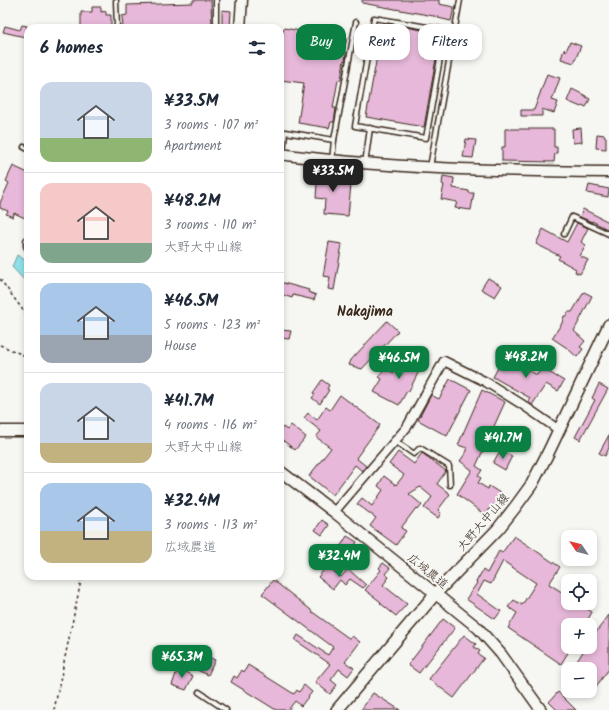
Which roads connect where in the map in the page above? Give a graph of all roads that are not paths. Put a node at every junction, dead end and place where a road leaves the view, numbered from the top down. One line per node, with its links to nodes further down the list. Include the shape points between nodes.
1 (216, 0): 7 (lane)
2 (242, 0): 8 (street)
3 (460, 0): 15 (lane)
4 (116, 1): 6 (lane)
5 (356, 22): 11 (lane)
6 (117, 24)
7 (216, 24)
8 (240, 24)
9 (370, 128): 9 (lane, via 426,138 445,30 374,18 355,126); 14 (lane)
10 (284, 138): 11 (lane, via 285,132)
11 (334, 140): 13 (lane)
12 (284, 155): 13 (street)
13 (332, 161): 14 (street)
14 (364, 164): 15 (street)
15 (430, 168): 16 (street)
16 (609, 172)
17 (564, 234): 18 (lane, via 572,217)
18 (609, 234)
19 (609, 325): 20 (main road, 大野大中山線)
20 (559, 430): 23 (street, via 486,382 444,361 407,427); 27 (main road, 大野大中山線, via 532,484 516,506)
21 (0, 431): 22 (street)
22 (24, 431)
23 (395, 441): 25 (lane, via 414,454 420,448 449,466); 26 (street)
24 (284, 474): 26 (street, 広域農道)
25 (450, 485)
26 (334, 512): 27 (street, 広域農道)
27 (436, 594): 30 (main road, 大野大中山線); 31 (street, 広域農道, via 478,628 501,654)
28 (199, 692): 29 (lane)
29 (226, 710)
30 (337, 710)
31 (541, 710)

